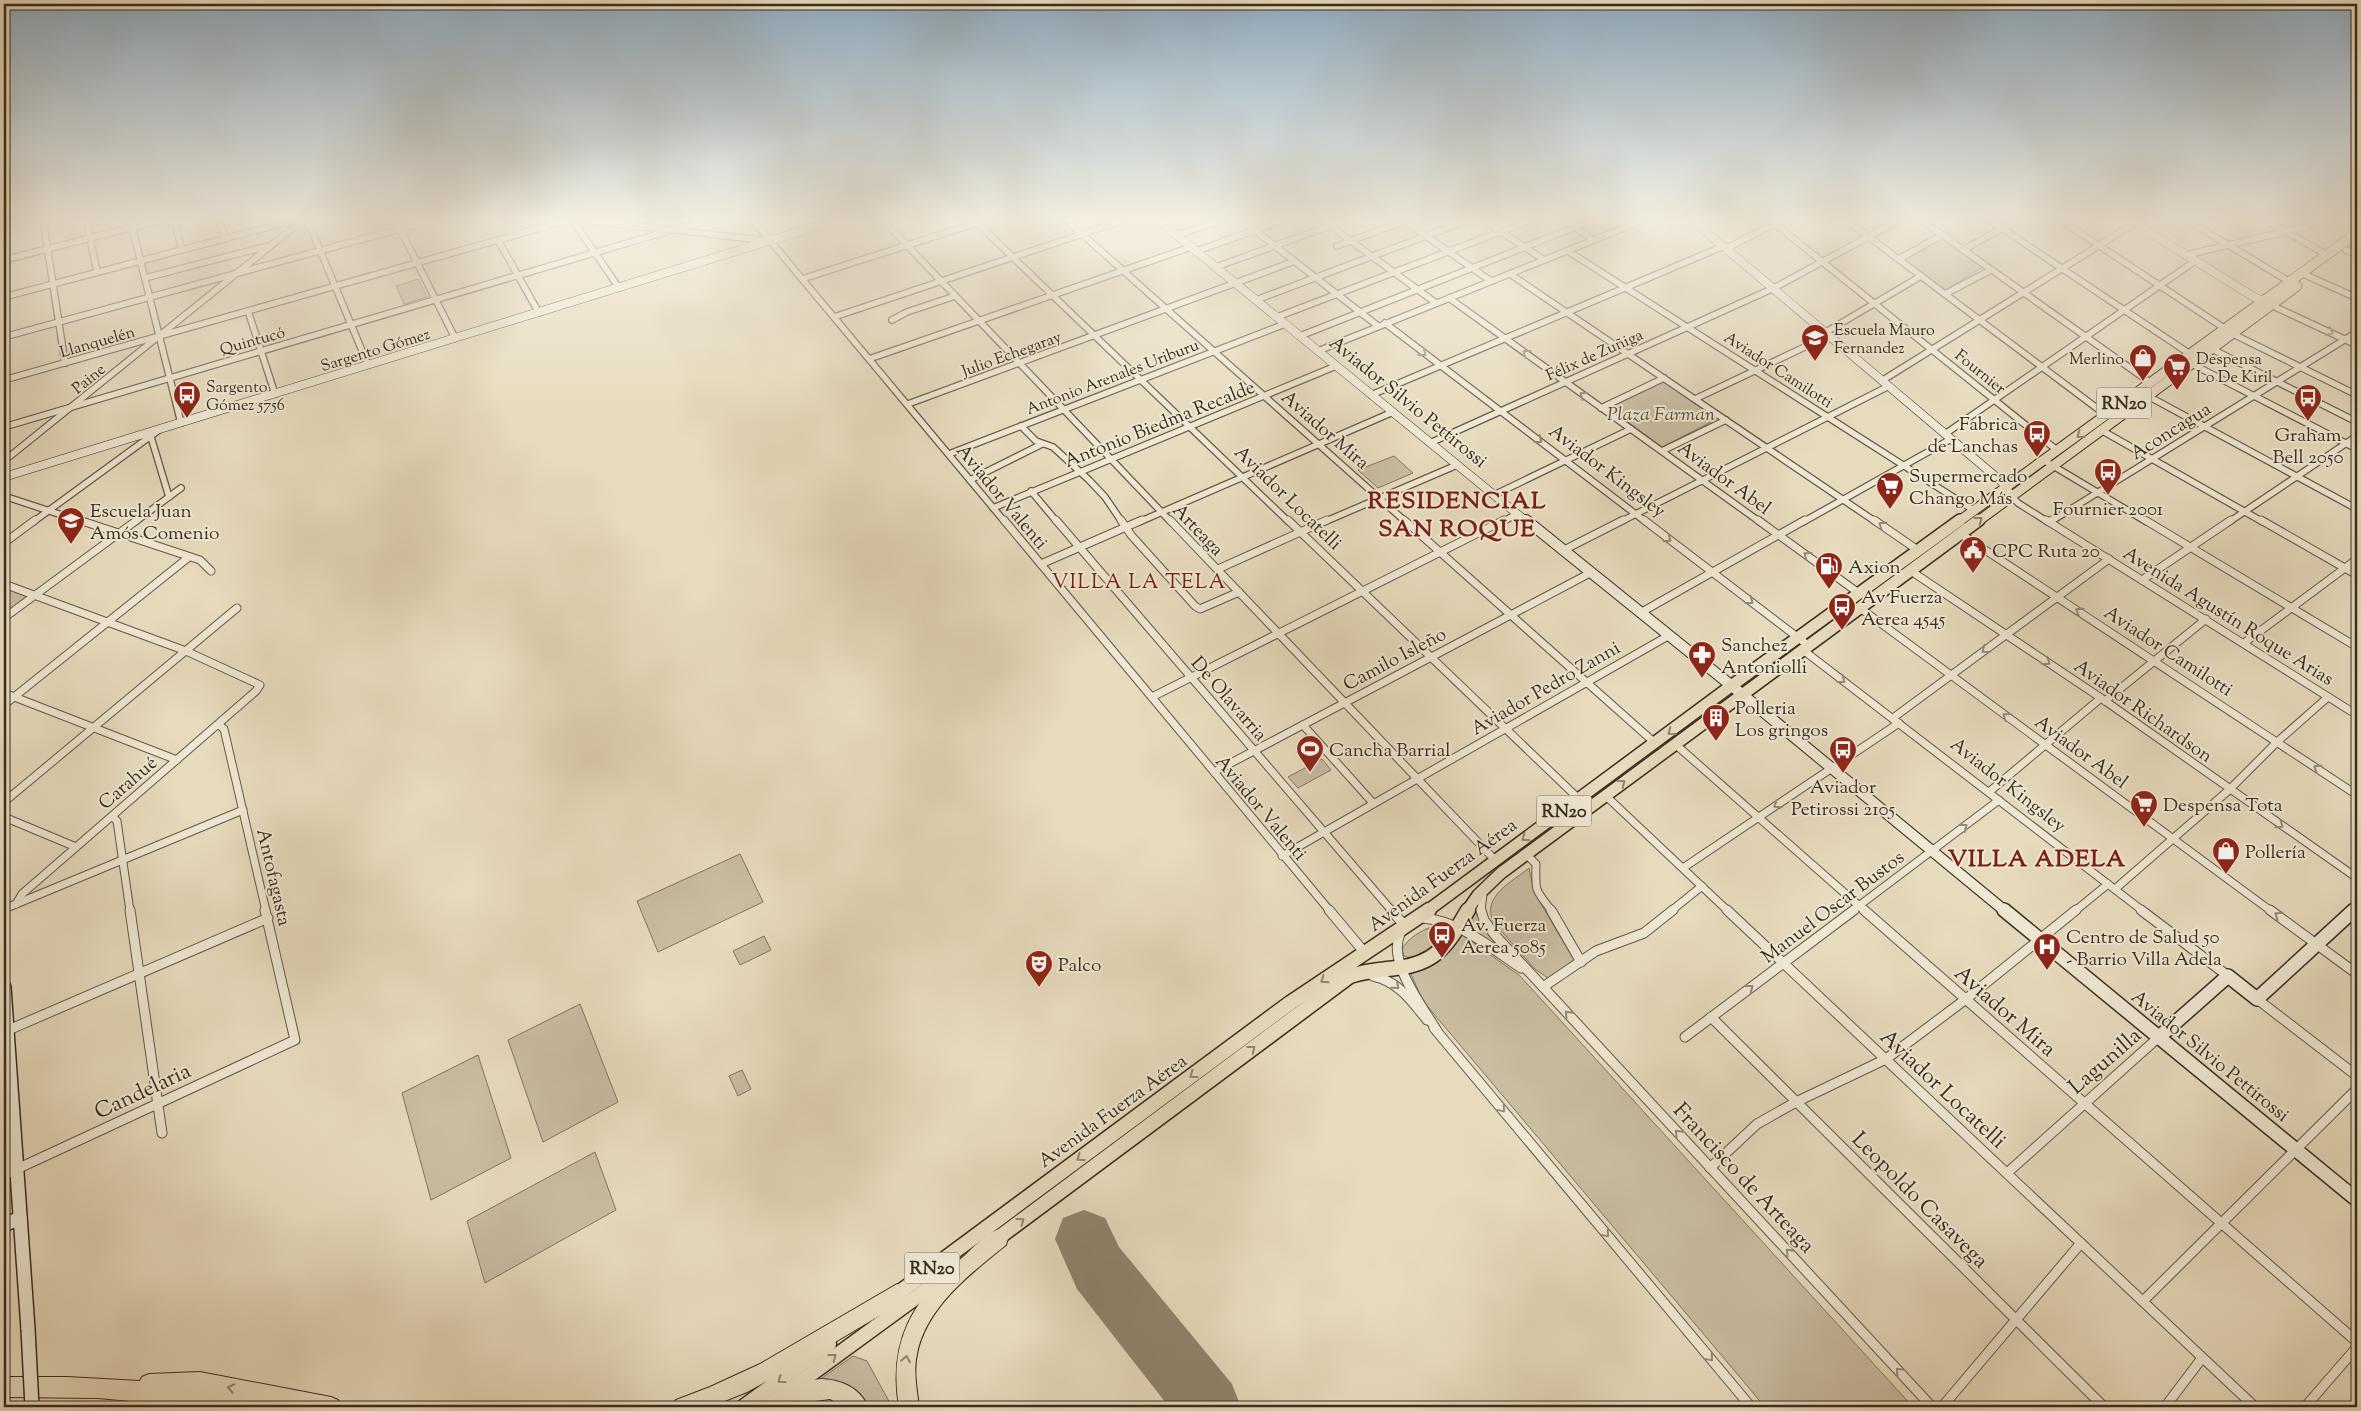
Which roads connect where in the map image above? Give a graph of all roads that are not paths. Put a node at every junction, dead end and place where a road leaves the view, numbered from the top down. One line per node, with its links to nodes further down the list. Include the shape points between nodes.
1 (53, 284): 74 (street)
2 (50, 285): 53 (street)
3 (146, 285): 54 (street)
4 (194, 285): 54 (street)
5 (222, 285): 84 (street, Paine)
6 (339, 285): 43 (street, Llanquelén)
7 (429, 285): 57 (street)
8 (482, 285): 57 (street, Quintucó)
9 (524, 285): 68 (street)
10 (617, 285): 45 (street)
11 (629, 285): 45 (main road, Sargento Gómez)
12 (807, 285): 69 (street, Aviador Valenti)
13 (930, 285): 69 (street)
14 (945, 285): 52 (street, Arteaga)
15 (1042, 285): 51 (street, Aviador Locatelli)
16 (1082, 285): 51 (street)
17 (1140, 285): 63 (street, Aviador Mira)
18 (1231, 285): 63 (street, Julio Echegaray)
19 (1238, 285): 58 (main road, Aviador Silvio Pettirossi)
20 (1297, 285): 58 (street)
21 (1325, 285): 49 (street)
22 (1361, 285): 49 (street)
23 (1411, 285): 47 (street)
24 (1428, 285): 47 (street)
25 (1481, 285): 55 (street)
26 (1526, 285): 67 (street)
27 (1622, 285): 44 (street, Aviador Camilotti)
28 (1630, 285): 44 (street)
29 (1770, 285): 46 (main road, Avenida Agustín Roque Arias)
30 (1780, 285): 46 (street, Félix de Zuñiga)
31 (1852, 285): 61 (street, Fournier)
32 (1907, 285): 61 (street)
33 (1933, 285): 50 (street)
34 (1963, 285): 50 (street)
35 (2013, 285): 48 (street)
36 (2034, 285): 48 (street)
37 (2086, 285): 64 (street)
38 (2159, 285): 64 (street); 80 (street)
39 (2235, 285): 59 (main road)
40 (2286, 285): 59 (main road, Avenida Fuerza Aérea / RN20)
41 (2294, 285): 62 (main road, Avenida Fuerza Aérea / RN20)
42 (2327, 285): 56 (street)
43 (335, 286): 65 (street, Llanquelén); 76 (street)
44 (1625, 287): 67 (street); 79 (street, Aviador Camilotti)
45 (619, 288): 68 (main road, Sargento Gómez)
46 (1774, 288): 79 (street, Félix de Zuñiga); 82 (main road, Avenida Agustín Roque Arias)
47 (1417, 289): 60 (street); 66 (street)
48 (2023, 292): 71 (street); 86 (street)
49 (1338, 294): 66 (street); 70 (street)
50 (1945, 294): 71 (street)
51 (1053, 295): 73 (street); 83 (street, Aviador Locatelli)
52 (955, 296): 72 (street); 73 (street, Arteaga)
53 (4, 297)
54 (149, 297): 74 (street); 84 (street)
55 (1448, 298): 60 (street); 89 (street, Aviador Abel)
56 (2357, 298)
57 (436, 299): 76 (street, Quintucó); 88 (street)
58 (1256, 300): 70 (main road, Aviador Silvio Pettirossi)
59 (2262, 301): 62 (main road); 80 (main road, Avenida Fuerza Aérea / RN20)
60 (1436, 303): 75 (street)
61 (1876, 304): 82 (street); 92 (street, Fournier)
62 (2271, 305): 80 (main road, Avenida Fuerza Aérea / RN20); 90 (street, one-way to 90)
63 (1166, 308): 83 (street, Julio Echegaray); 95 (street, Aviador Mira)
64 (2123, 310): 86 (street); 98 (street)
65 (248, 311): 84 (street, Llanquelén); 94 (street)
66 (1360, 312): 78 (street); 85 (street)
67 (1567, 312): 89 (street); 97 (street)
68 (539, 313): 88 (main road, Sargento Gómez)
69 (834, 317): 99 (street, Aviador Valenti)
70 (1277, 317): 77 (main road, Aviador Silvio Pettirossi)
71 (1978, 319): 92 (street); 105 (street)
72 (892, 320)
73 (979, 321): 99 (street); 101 (street, Arteaga)
74 (59, 322): 87 (street); 100 (street)
75 (1385, 323): 78 (street); 103 (street, Aviador Kingsley, one-way to 103)
76 (350, 324): 94 (street, Quintucó); 102 (street)
77 (1285, 324): 85 (main road, Aviador Silvio Pettirossi); 95 (street, Antonio Arenales Uriburu)
78 (1378, 326): 96 (street)
79 (1687, 327): 97 (street, Félix de Zuñiga); 107 (street, Aviador Camilotti)
80 (2229, 331): 93 (main road, Avenida Fuerza Aérea / RN20); 98 (main road, Avenida Fuerza Aérea / RN20); 106 (street)
81 (2357, 332): 90 (street, Aconcagua)
82 (1828, 334): 107 (street); 114 (main road, Avenida Agustín Roque Arias)
83 (1095, 335): 101 (street, Julio Echegaray); 110 (street, Aviador Locatelli)
84 (159, 336): 100 (street, Llanquelén); 108 (street); 125 (street, Paine)
85 (1300, 336): 96 (main road, Aviador Silvio Pettirossi)
86 (2085, 336): 105 (street); 115 (street)
87 (4, 337)
88 (455, 338): 102 (main road, Sargento Gómez)
89 (1504, 338): 103 (street); 112 (street, Aviador Abel, one-way to 89)
90 (2346, 340): 91 (street); 106 (street, Aconcagua)
91 (2357, 345)
92 (1932, 349): 114 (street); 123 (street, Fournier)
93 (2212, 349): 98 (main road, Avenida Fuerza Aérea / RN20); 113 (street)
94 (262, 351): 108 (street, Quintucó); 116 (street)
95 (1214, 351): 110 (street, Antonio Arenales Uriburu); 119 (street, Aviador Mira)
96 (1318, 351): 104 (main road, Aviador Silvio Pettirossi)
97 (1628, 353): 109 (street); 112 (street, Félix de Zuñiga)
98 (2191, 359): 115 (main road, Avenida Fuerza Aérea / RN20); 120 (main road, Avenida Fuerza Aérea / RN20); 121 (street)
99 (869, 360): 124 (street, Aviador Valenti)
100 (65, 363): 111 (street, Llanquelén)
101 (1020, 363): 124 (street, Julio Echegaray); 127 (street, Arteaga)
102 (368, 365): 116 (main road, Sargento Gómez)
103 (1439, 365): 117 (street); 128 (street, Aviador Kingsley)
104 (1336, 366): 117 (main road, Aviador Silvio Pettirossi); 119 (street, Antonio Biedma Recalde)
105 (2040, 367): 123 (street); 130 (street)
106 (2301, 367): 113 (street, Aconcagua); 118 (street)
107 (1756, 370): 122 (street); 131 (street, Aviador Camilotti)
108 (169, 378): 125 (street, Quintucó); 134 (street)
109 (1664, 378): 122 (street); 126 (street)
110 (1140, 379): 127 (street, Antonio Arenales Uriburu); 136 (street, Aviador Locatelli)
111 (4, 380)
112 (1565, 382): 126 (street, Aviador Abel, one-way to 112); 128 (street, Félix de Zuñiga)
113 (2277, 382): 121 (street, Aconcagua); 133 (street)
114 (1886, 383): 131 (street); 142 (main road, Avenida Agustín Roque Arias)
115 (2151, 383): 130 (main road, Avenida Fuerza Aérea / RN20)
116 (275, 394): 134 (main road, Sargento Gómez)
117 (1371, 394): 129 (main road, Aviador Silvio Pettirossi)
118 (2357, 395)
119 (1264, 396): 136 (street, Antonio Biedma Recalde); 148 (street, Aviador Mira)
120 (2148, 396): 137 (street); 141 (main road, Avenida Fuerza Aérea / RN20)
121 (2254, 396): 137 (street, Aconcagua); 146 (street)
122 (1695, 399): 132 (street)
123 (1994, 400): 142 (street); 152 (street, Fournier)
124 (908, 404): 153 (street, Aviador Valenti)
125 (72, 407): 138 (street, Quintucó); 157 (street, Paine)
126 (1601, 408): 140 (street, Aviador Abel)
127 (1064, 409): 135 (street, Antonio Arenales Uriburu); 154 (street, Arteaga)
128 (1500, 411): 145 (street, Félix de Zuñiga); 156 (street, Aviador Kingsley, one-way to 156)
129 (1393, 412): 145 (main road, Aviador Silvio Pettirossi); 148 (street)
130 (2106, 415): 152 (main road, Avenida Fuerza Aérea / RN20, one-way to 152)
131 (1828, 417): 149 (street); 160 (street, Aviador Camilotti)
132 (1726, 420): 149 (street); 151 (street)
133 (2357, 422)
134 (180, 423): 139 (main road, Sargento Gómez)
135 (1021, 426): 147 (street); 153 (street, Antonio Arenales Uriburu)
136 (1190, 426): 154 (street, Antonio Biedma Recalde); 164 (street, Aviador Locatelli)
137 (2204, 426): 155 (street, Aconcagua); 162 (street)
138 (4, 427)
139 (161, 429): 144 (street); 163 (main road, Sargento Gómez)
140 (1631, 429): 151 (street, Aviador Abel); 156 (street)
141 (2102, 430): 155 (street); 158 (main road, Avenida Fuerza Aérea / RN20)
142 (1948, 436): 160 (street); 169 (main road, Avenida Agustín Roque Arias)
143 (2357, 436): 146 (street)
144 (150, 437): 174 (street); 178 (street)
145 (1430, 443): 159 (main road, Aviador Silvio Pettirossi)
146 (2346, 443): 150 (street); 162 (street)
147 (1042, 444): 161 (street, via 1053,448); 165 (street)
148 (1319, 444): 164 (street); 173 (street, Aviador Mira)
149 (1766, 447): 166 (street); 175 (street)
150 (2357, 449)
151 (1662, 451): 166 (street, Aviador Abel)
152 (2058, 451): 158 (main road, Avenida Fuerza Aérea / RN20)
153 (949, 454): 165 (street, Aviador Valenti)
154 (1111, 458): 161 (street, Antonio Biedma Recalde); 181 (street, Arteaga)
155 (2152, 459): 170 (street, Aconcagua); 180 (street)
156 (1565, 460): 171 (street); 183 (street, Aviador Kingsley)
157 (4, 462)
158 (2049, 463): 169 (main road, Avenida Fuerza Aérea / RN20); 170 (street)
159 (1457, 465): 171 (main road, Aviador Silvio Pettirossi); 173 (street)
160 (1904, 466): 175 (street); 179 (street, Aviador Camilotti)
161 (1080, 471): 168 (street, Antonio Biedma Recalde); 185 (street, via 1105,497)
162 (2296, 476): 177 (street); 180 (street)
163 (4, 477)
164 (1244, 478): 181 (street); 186 (street, Aviador Locatelli)
165 (970, 480): 176 (street, Aviador Valenti)
166 (1702, 480): 183 (street); 189 (street, Aviador Abel)
167 (181, 488): 174 (street)
168 (1031, 491): 176 (street, Antonio Biedma Recalde); 191 (street, De Olavarria)
169 (2009, 492): 179 (main road, Avenida Fuerza Aérea / RN20); 184 (street, Avenida Agustín Roque Arias); 188 (main road, Avenida Fuerza Aérea / RN20, one-way to 169)
170 (2097, 492): 184 (street, Aconcagua); 192 (street)
171 (1494, 495): 182 (main road, Aviador Silvio Pettirossi)
172 (4, 496): 178 (street)
173 (1379, 496): 186 (street); 195 (street, Aviador Mira)
174 (169, 497): 187 (street)
175 (1844, 500): 189 (street); 194 (street, one-way to 175)
176 (993, 508): 199 (street, Aviador Valenti)
177 (2357, 509)
178 (50, 510): 187 (street); 190 (street)
179 (1975, 511): 194 (main road, Avenida Fuerza Aérea / RN20)
180 (2244, 511): 192 (street); 200 (street)
181 (1163, 513): 185 (street); 201 (street, Arteaga)
182 (1517, 514): 193 (main road, Aviador Silvio Pettirossi); 195 (street)
183 (1636, 514): 193 (street); 204 (street, Aviador Kingsley, one-way to 204)
184 (2050, 522): 197 (street, Avenida Agustín Roque Arias)
185 (1126, 528): 191 (street); 211 (street, via 1200,609)
186 (1301, 532): 201 (street); 210 (street, Aviador Locatelli)
187 (118, 534): 196 (street); 213 (street)
188 (1961, 534): 203 (main road, Avenida Fuerza Aérea / RN20); 214 (street, Aviador Camilotti)
189 (1779, 535): 204 (street); 212 (street, Aviador Abel, one-way to 189)
190 (4, 543)
191 (1081, 547): 199 (street); 234 (street, De Olavarria)
192 (2190, 547): 207 (street); 215 (street)
193 (1562, 551): 205 (main road, Aviador Silvio Pettirossi)
194 (1920, 551): 209 (main road, via 1924,556); 212 (main road, Avenida Fuerza Aérea / RN20)
195 (1441, 552): 210 (street); 219 (street, Aviador Mira)
196 (189, 557): 202 (street, via 205,563); 222 (street)
197 (2109, 559): 207 (street, Avenida Agustín Roque Arias); 214 (street)
198 (2357, 559): 200 (street)
199 (1041, 564): 240 (street, Aviador Valenti)
200 (2345, 568): 206 (street); 215 (street)
201 (1218, 569): 211 (street, Arteaga)
202 (211, 571)
203 (1911, 571): 209 (main road, Avenida Fuerza Aérea / RN20); 224 (street, Aviador Richardson)
204 (1711, 572): 218 (street); 226 (street, Aviador Kingsley, one-way to 226)
205 (1590, 574): 218 (main road, Aviador Silvio Pettirossi); 219 (street, Camilo Isleño)
206 (2357, 575)
207 (2142, 580): 221 (street, Avenida Agustín Roque Arias)
208 (4, 584): 213 (street)
209 (1890, 586): 217 (main road, Avenida Fuerza Aérea / RN20)
210 (1362, 591): 223 (street); 231 (street, Aviador Locatelli)
211 (1240, 592): 223 (street, Arteaga)
212 (1861, 594): 226 (main road, Avenida Fuerza Aérea / RN20)
213 (34, 596): 220 (street); 222 (street)
214 (2058, 597): 224 (street); 232 (street, Aviador Camilotti, one-way to 214)
215 (2291, 607): 227 (street); 228 (street)
216 (237, 608): 230 (street)
217 (1860, 608): 229 (main road, Avenida Fuerza Aérea / RN20); 233 (street, Aviador Abel)
218 (1640, 613): 225 (main road, Aviador Silvio Pettirossi)
219 (1511, 615): 231 (street, Camilo Isleño); 235 (street, Aviador Mira)
220 (4, 618)
221 (2206, 619): 227 (street, Avenida Agustín Roque Arias); 232 (street)
222 (106, 623): 230 (street); 239 (street)
223 (1278, 633): 234 (street); 243 (street, Arteaga)
224 (2007, 634): 233 (street, one-way to 233); 242 (street, Aviador Richardson, one-way to 242)
225 (1668, 636): 235 (street, Aviador Pedro Zanni); 236 (main road, Aviador Silvio Pettirossi)
226 (1798, 639): 229 (street, Aviador Kingsley); 236 (main road, Avenida Fuerza Aérea / RN20)
227 (2244, 643): 241 (street, Avenida Agustín Roque Arias)
228 (2357, 647)
229 (1806, 648): 238 (main road, Avenida Fuerza Aérea / RN20); 246 (street, Aviador Kingsley, one-way to 246)
230 (186, 651): 247 (street, Carahué, via 260,684); 249 (street)
231 (1431, 657): 243 (street, Camilo Isleño); 250 (street, Aviador Locatelli)
232 (2155, 660): 242 (street); 251 (street, Aviador Camilotti)
233 (1951, 675): 246 (street); 254 (street, Aviador Abel, one-way to 233)
234 (1190, 677): 240 (street); 255 (street, De Olavarria)
235 (1587, 682): 250 (street, Aviador Pedro Zanni); 252 (street, Aviador Mira)
236 (1732, 686): 238 (main road, Aviador Silvio Pettirossi); 252 (main road, Avenida Fuerza Aérea / RN20, one-way to 252)
237 (4, 693): 239 (street)
238 (1743, 694): 253 (main road, Avenida Fuerza Aérea / RN20); 257 (main road, Aviador Silvio Pettirossi)
239 (14, 697): 244 (street); 249 (street)
240 (1152, 697): 258 (street, Aviador Valenti)
241 (2328, 697): 245 (street, Avenida Agustín Roque Arias); 251 (street)
242 (2103, 700): 254 (street); 260 (street, Aviador Richardson)
243 (1345, 703): 248 (street, Camilo Isleño); 259 (street, Arteaga)
244 (4, 705)
245 (2356, 713)
246 (1896, 720): 257 (street); 261 (street, Aviador Kingsley)
247 (219, 724): 256 (street, Carahué); 268 (street, Antofagasta, via 224,729)
248 (1303, 725): 255 (street, Camilo Isleño); 267 (street)
249 (95, 727): 256 (street); 266 (street)
250 (1505, 728): 259 (street, Aviador Pedro Zanni); 264 (street, Aviador Locatelli)
251 (2277, 742): 260 (street); 262 (street, Aviador Camilotti, one-way to 251)
252 (1655, 743): 264 (main road, Avenida Fuerza Aérea / RN20)
253 (1675, 744): 263 (main road, Avenida Fuerza Aérea / RN20, one-way to 253); 271 (street, Aviador Mira)
254 (2046, 746): 261 (street); 273 (street, Aviador Abel)
255 (1254, 751): 258 (street, Camilo Isleño); 272 (street, De Olavarria)
256 (177, 760): 270 (street, Carahué)
257 (1832, 768): 271 (street, one-way to 271); 275 (main road, Aviador Silvio Pettirossi)
258 (1214, 772): 277 (street, Aviador Valenti)
259 (1417, 778): 267 (street, Aviador Pedro Zanni); 279 (street, Arteaga)
260 (2229, 790): 273 (street); 281 (street, Aviador Richardson, one-way to 281)
261 (1989, 792): 265 (street, Aviador Kingsley)
262 (2357, 795)
263 (1606, 796): 276 (main road, Avenida Fuerza Aérea / RN20); 280 (street, Aviador Locatelli)
264 (1580, 800): 279 (main road, Avenida Fuerza Aérea / RN20, one-way to 279)
265 (1999, 800): 275 (street, Manuel Oscar Bustos, one-way to 265); 284 (street, Aviador Kingsley)
266 (4, 802)
267 (1372, 803): 272 (street, Aviador Pedro Zanni)
268 (243, 810): 278 (street); 289 (street, Antofagasta)
269 (4, 817): 274 (street)
270 (113, 817): 274 (street, Carahué); 278 (street, via 117,821)
271 (1758, 817): 280 (street); 286 (street, Aviador Mira)
272 (1323, 833): 277 (street, Aviador Pedro Zanni); 291 (street, De Olavarria)
273 (2173, 839): 284 (street); 294 (street, Aviador Abel, one-way to 273)
274 (76, 847): 285 (street, Carahué, via 22,894)
275 (1932, 850): 286 (street, Manuel Oscar Bustos); 293 (main road, Aviador Silvio Pettirossi)
276 (1526, 854): 283 (main road, Avenida Fuerza Aérea / RN20); 296 (street, via 1536,864 1537,893 1552,911)
277 (1282, 856): 295 (street, Aviador Valenti)
278 (123, 860): 285 (street); 299 (street)
279 (1495, 860): 290 (main road, Avenida Fuerza Aérea / RN20)
280 (1683, 868): 282 (street, Aviador Locatelli)
281 (2357, 878)
282 (1702, 886): 296 (street, via 1644,933 1602,948); 297 (street, Aviador Locatelli)
283 (1486, 887): 292 (main road, Avenida Fuerza Aérea / RN20, via 1472,902); 300 (street, Francisco de Arteaga, via 1480,902 1484,921)
284 (2111, 887): 293 (street); 303 (street, Aviador Kingsley)
285 (16, 904): 288 (street)
286 (1859, 906): 297 (street, Manuel Oscar Bustos); 306 (street, Aviador Mira)
287 (2357, 907): 294 (main road)
288 (4, 909)
289 (268, 918): 299 (street); 313 (street, Antofagasta)
290 (1416, 918): 291 (main road, Avenida Fuerza Aérea / RN20); 292 (street, Francisco de Arteaga, via 1436,919)
291 (1405, 926): 295 (main road, Avenida Fuerza Aérea / RN20); 298 (street, via 1396,943)
292 (1458, 929): 298 (main road, Avenida Fuerza Aérea / RN20, via 1432,957); 300 (street, Francisco de Arteaga)
293 (2039, 938): 306 (street); 312 (main road, Aviador Silvio Pettirossi)
294 (2317, 944): 301 (street, Aviador Abel); 307 (main road)
295 (1365, 954): 320 (main road, Avenida Fuerza Aérea / RN20, one-way to 320, via 1290,1003)
296 (1580, 962): 305 (street)
297 (1783, 963): 308 (street, Manuel Oscar Bustos, one-way to 297); 314 (street, Aviador Locatelli)
298 (1402, 969): 302 (main road, Avenida Fuerza Aérea / RN20, via 1368,970); 309 (street)
299 (140, 973): 310 (street); 317 (street)
300 (1530, 973): 305 (street, Francisco de Arteaga)
301 (2357, 974)
302 (1350, 976): 309 (street, one-way to 309, via 1375,976 1388,980 1402,991); 320 (main road, Avenida Fuerza Aérea / RN20, one-way to 302)
303 (2228, 976): 307 (main road, Aviador Kingsley); 312 (main road, Lagunilla)
304 (4, 987): 310 (main road)
305 (1543, 987): 323 (street, Francisco de Arteaga, one-way to 305)
306 (1966, 999): 314 (street); 319 (street, Aviador Mira)
307 (2257, 999): 315 (street, Aviador Kingsley)
308 (1711, 1017): 311 (street, Manuel Oscar Bustos); 318 (street, Leopoldo Casavega)
309 (1436, 1031): 351 (street, one-way to 351)
310 (5, 1032): 324 (main road)
311 (1685, 1037)
312 (2159, 1037): 319 (street, Lagunilla); 322 (main road, Aviador Silvio Pettirossi)
313 (295, 1040): 317 (street, Candelaria)
314 (1886, 1059): 318 (street); 325 (street, Aviador Locatelli)
315 (2357, 1076)
316 (2357, 1089): 322 (street)
317 (158, 1102): 321 (street); 324 (street, Candelaria)
318 (1796, 1102): 323 (street, via 1746,1133); 334 (street, Leopoldo Casavega)
319 (2084, 1103): 325 (street, Lagunilla); 328 (street, Aviador Mira)
320 (1137, 1126): 330 (main road, Avenida Fuerza Aérea / RN20, one-way to 320); 332 (main road, Avenida Fuerza Aérea / RN20, one-way to 332)
321 (162, 1133)
322 (2295, 1149): 326 (main road, Aviador Silvio Pettirossi); 328 (street)
323 (1710, 1168): 352 (street, Francisco de Arteaga, one-way to 323)
324 (10, 1172): 327 (main road)
325 (2006, 1173): 331 (street, Aviador Locatelli)
326 (2357, 1200)
327 (20, 1218): 329 (main road); 342 (main road, bridge)
328 (2221, 1223): 333 (street); 335 (street, Aviador Mira)
329 (4, 1225)
330 (998, 1238): 347 (main road, Avenida Fuerza Aérea / RN20, one-way to 330); 350 (highway, one-way to 330, via 906,1356 919,1320 943,1286)
331 (2082, 1243): 333 (street, Aviador Locatelli); 334 (street)
332 (897, 1294): 345 (highway, via 766,1373); 346 (main road, Avenida Fuerza Aérea / RN20, one-way to 346)
333 (2143, 1301): 337 (street, Aviador Locatelli)
334 (2016, 1319): 353 (street); 354 (street, Leopoldo Casavega)
335 (2357, 1342)
336 (2357, 1347): 357 (street)
337 (2202, 1358): 355 (street); 356 (street, Aviador Locatelli)
338 (4, 1381): 339 (highway)
339 (55, 1385): 340 (highway); 341 (highway)
340 (88, 1386): 343 (highway, via 190,1396); 344 (highway, one-way to 340, via 200,1382)
341 (4, 1387)
342 (32, 1407)
343 (252, 1407)
344 (330, 1407)
345 (683, 1407)
346 (744, 1407)
347 (766, 1407)
348 (777, 1407): 349 (highway, via 796,1395 826,1389 847,1395)
349 (858, 1407)
350 (909, 1407)
351 (1751, 1407)
352 (1932, 1407)
353 (1942, 1407)
354 (2104, 1407)
355 (2165, 1407)
356 (2256, 1407)
357 (2305, 1407)

